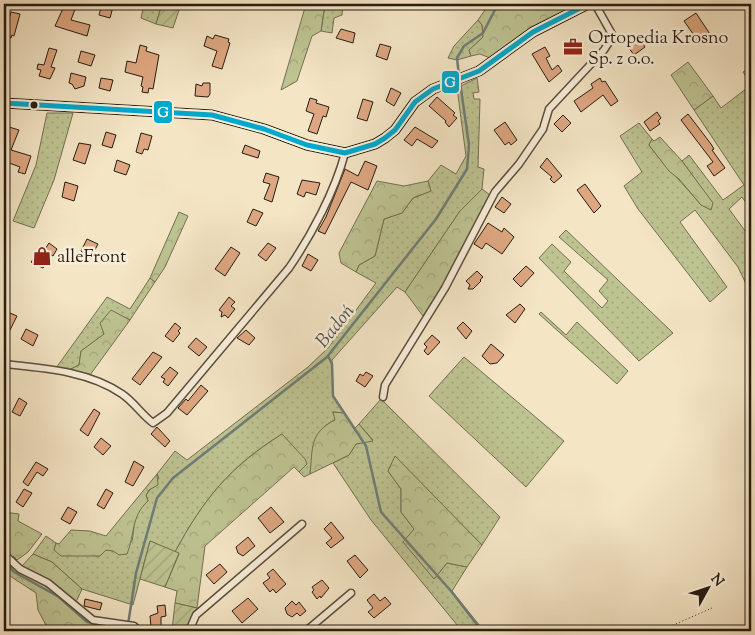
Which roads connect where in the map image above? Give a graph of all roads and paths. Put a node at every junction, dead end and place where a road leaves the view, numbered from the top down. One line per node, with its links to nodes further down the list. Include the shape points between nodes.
1 (588, 4): 4 (street, via 533,32 479,71 424,94 395,130 383,139)
2 (595, 4): 6 (street, via 613,36 549,110 543,128 524,157 494,192 445,288 385,385)
3 (4, 103): 4 (street, via 212,115 307,145)
4 (345, 153): 5 (street, via 303,247 289,268 166,413 153,422 143,416 132,402 104,383 70,373)
5 (4, 364)
6 (383, 397)
7 (302, 524): 12 (street, via 196,615)
8 (4, 554): 11 (street, via 20,570 48,583 93,620)
9 (351, 593): 13 (street)
10 (712, 608): 14 (path)
11 (136, 629)
12 (189, 631)
13 (306, 631)
14 (660, 631)

